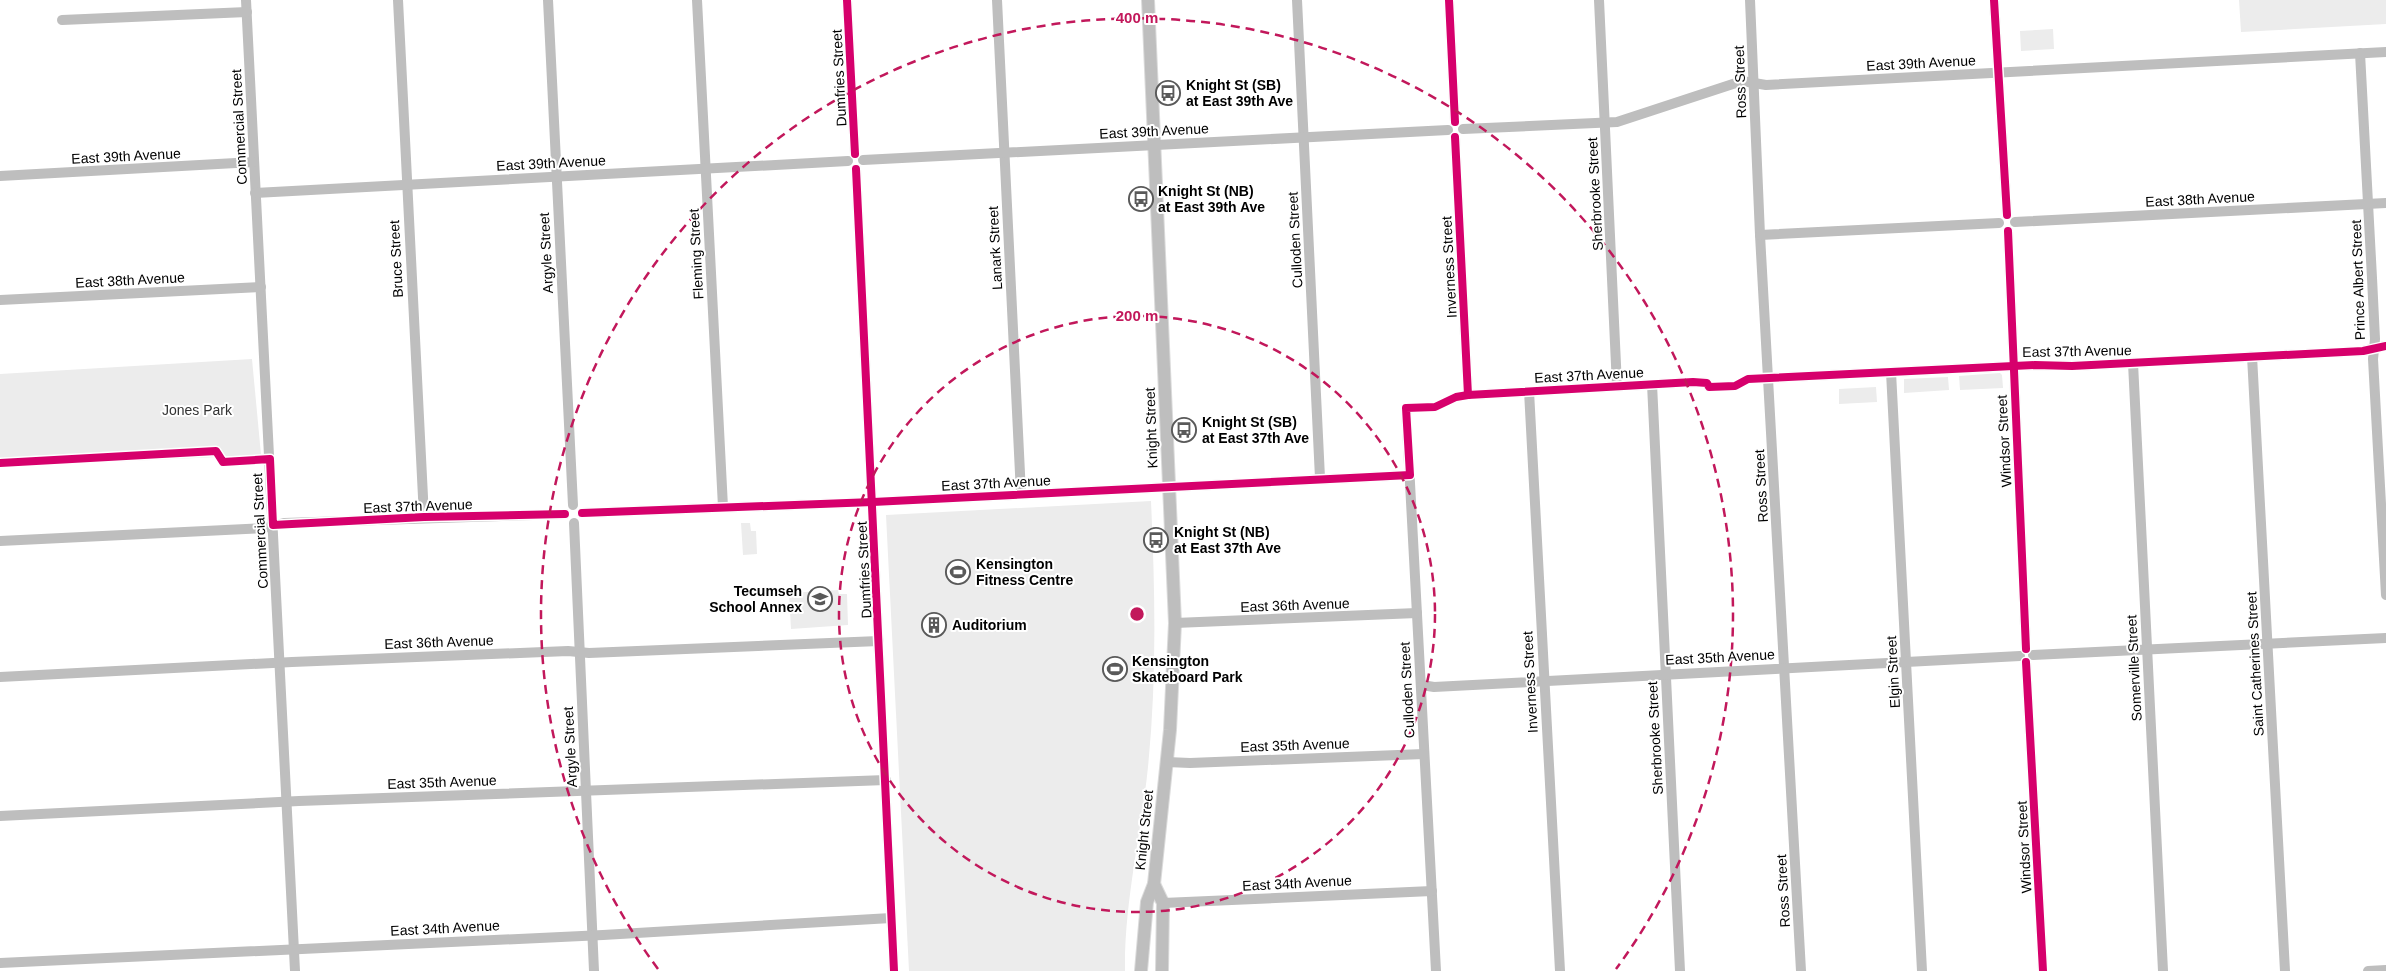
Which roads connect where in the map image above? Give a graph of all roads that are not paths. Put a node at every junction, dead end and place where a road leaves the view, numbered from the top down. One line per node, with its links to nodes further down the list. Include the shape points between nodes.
1 (246, 0): 13 (street, Commercial Street)
2 (398, 0): 29 (street, Bruce Street)
3 (548, 0): 28 (street, Argyle Street)
4 (697, 0): 26 (street, Fleming Street)
5 (847, 0): 24 (street, Dumfries Street)
6 (997, 0): 23 (street, Lanark Street)
7 (1148, 0): 22 (main road, Knight Street)
8 (1297, 0): 21 (street, Culloden Street)
9 (1448, 0): 20 (street, Inverness Street)
10 (1599, 0): 19 (street, Sherbrooke Street)
11 (1750, 0): 18 (street, Ross Street)
12 (1994, 0): 17 (street)
13 (247, 12): 14 (street); 25 (street, Commercial Street)
14 (62, 20)
15 (2386, 52): 16 (street, East 39th Avenue)
16 (2360, 53): 17 (street, East 39th Avenue); 32 (street, Prince Albert Street)
17 (1998, 73): 18 (street, East 39th Avenue); 33 (street)
18 (1754, 83): 19 (street, East 39th Avenue, via 1742,81 1617,122); 36 (street, Ross Street)
19 (1605, 123): 20 (street, East 39th Avenue, via 1463,129 1461,135); 47 (street, Sherbrooke Street)
20 (1453, 130): 21 (street, East 39th Avenue); 50 (street, Inverness Street)
21 (1304, 137): 22 (street, East 39th Avenue); 53 (street, Culloden Street)
22 (1154, 145): 23 (street, East 39th Avenue); 54 (main road, Knight Street)
23 (1004, 153): 24 (street, East 39th Avenue); 55 (street, Lanark Street)
24 (855, 161): 26 (street, East 39th Avenue); 56 (street, Dumfries Street)
25 (254, 162): 27 (street, East 39th Avenue); 30 (street, Commercial Street)
26 (706, 169): 28 (street, East 39th Avenue); 58 (street, Fleming Street)
27 (0, 176)
28 (556, 176): 29 (street, East 39th Avenue); 57 (street, Argyle Street)
29 (406, 185): 30 (street, East 39th Avenue); 61 (street, Bruce Street)
30 (255, 193): 37 (street, Commercial Street)
31 (2386, 203): 32 (street, East 38th Avenue)
32 (2368, 204): 33 (street, East 38th Avenue); 40 (street, Prince Albert Street)
33 (2011, 219): 34 (street, via 2000,219); 35 (street, via 2014,227)
34 (1999, 223): 35 (street); 36 (street)
35 (2008, 231): 43 (street, Windsor Street)
36 (1760, 236): 45 (street, Ross Street)
37 (261, 288): 38 (street, East 38th Avenue); 63 (street, Commercial Street)
38 (0, 300)
39 (2386, 346): 40 (street, East 37th Avenue)
40 (2374, 348): 41 (street, East 37th Avenue); 65 (street, Prince Albert Street)
41 (2252, 356): 42 (street, East 37th Avenue); 70 (street, Saint Catherines Street)
42 (2133, 363): 43 (street, East 37th Avenue); 71 (street, Somerville Street)
43 (2013, 366): 44 (street, East 37th Avenue); 73 (street, Windsor Street)
44 (1891, 372): 45 (street, East 37th Avenue); 74 (street, Elgin Street)
45 (1769, 378): 76 (street, Ross Street)
46 (1652, 384): 47 (street, East 37th Avenue); 48 (street, East 37th Avenue, via 1707,383); 77 (street, Sherbrooke Street)
47 (1617, 386): 49 (street, East 37th Avenue)
48 (1709, 388)
49 (1529, 391): 50 (street, East 37th Avenue); 79 (street, Inverness Street)
50 (1468, 395)
51 (1406, 408): 52 (street, Culloden Street)
52 (1410, 474): 53 (street, East 37th Avenue); 66 (street, Culloden Street)
53 (1320, 478): 54 (street, East 37th Avenue)
54 (1169, 487): 55 (street, East 37th Avenue); 67 (main road, Knight Street)
55 (1021, 494): 56 (street, East 37th Avenue)
56 (873, 502): 58 (street, East 37th Avenue); 69 (street, Dumfries Street)
57 (573, 505): 59 (street, via 578,506); 60 (street)
58 (723, 507): 59 (street, East 37th Avenue)
59 (582, 513): 62 (street, via 579,521)
60 (565, 514): 61 (street, East 37th Avenue); 62 (street)
61 (424, 517): 63 (street, East 37th Avenue)
62 (574, 522): 72 (street, Argyle Street)
63 (273, 525): 64 (street, East 37th Avenue); 75 (street, Commercial Street)
64 (0, 541)
65 (2386, 596)
66 (1418, 613): 67 (street, East 36th Avenue); 80 (street, Culloden Street)
67 (1175, 623): 82 (main road, Knight Street)
68 (2386, 638): 70 (street, East 35th Avenue)
69 (879, 641): 72 (street, East 36th Avenue); 83 (street, Dumfries Street)
70 (2268, 643): 71 (street, East 35th Avenue); 107 (street, Saint Catherines Street)
71 (2146, 649): 73 (street, East 35th Avenue); 106 (street, Somerville Street)
72 (580, 652): 75 (street, East 36th Avenue); 84 (street, Argyle Street)
73 (2026, 656): 74 (street, East 35th Avenue); 105 (street, Windsor Street)
74 (1906, 661): 76 (street, East 35th Avenue); 104 (street, Elgin Street)
75 (280, 663): 78 (street, East 36th Avenue); 85 (street, Commercial Street)
76 (1785, 667): 77 (street, East 35th Avenue); 103 (street, Ross Street)
77 (1666, 674): 79 (street, East 35th Avenue); 102 (street, Sherbrooke Street)
78 (0, 678)
79 (1543, 680): 80 (street, East 35th Avenue); 101 (street, Inverness Street)
80 (1422, 686): 81 (street, Culloden Street)
81 (1424, 754): 82 (street, East 35th Avenue); 88 (street, Culloden Street)
82 (1167, 762): 87 (main road, Knight Street)
83 (886, 780): 84 (street, East 35th Avenue); 90 (street, Dumfries Street)
84 (586, 791): 85 (street, East 35th Avenue); 91 (street, Argyle Street)
85 (286, 802): 86 (street, East 35th Avenue); 92 (street, Commercial Street)
86 (0, 816)
87 (1154, 884): 89 (main road, Knight Street); 98 (main road, Knight Street, via 1147,902)
88 (1432, 891): 89 (street, East 34th Avenue); 100 (street, Culloden Street)
89 (1163, 903): 99 (main road, Knight Street)
90 (891, 918): 91 (street, East 34th Avenue); 97 (street, Dumfries Street)
91 (593, 935): 92 (street, East 34th Avenue); 96 (street, Argyle Street)
92 (294, 948): 93 (street, East 34th Avenue); 95 (street, Commercial Street)
93 (0, 963)
94 (2386, 970): 108 (street)
95 (295, 971)
96 (594, 971)
97 (894, 971)
98 (1141, 971)
99 (1162, 971)
100 (1436, 971)
101 (1560, 971)
102 (1680, 971)
103 (1801, 971)
104 (1922, 971)
105 (2043, 971)
106 (2164, 971)
107 (2285, 971)
108 (2368, 971)

